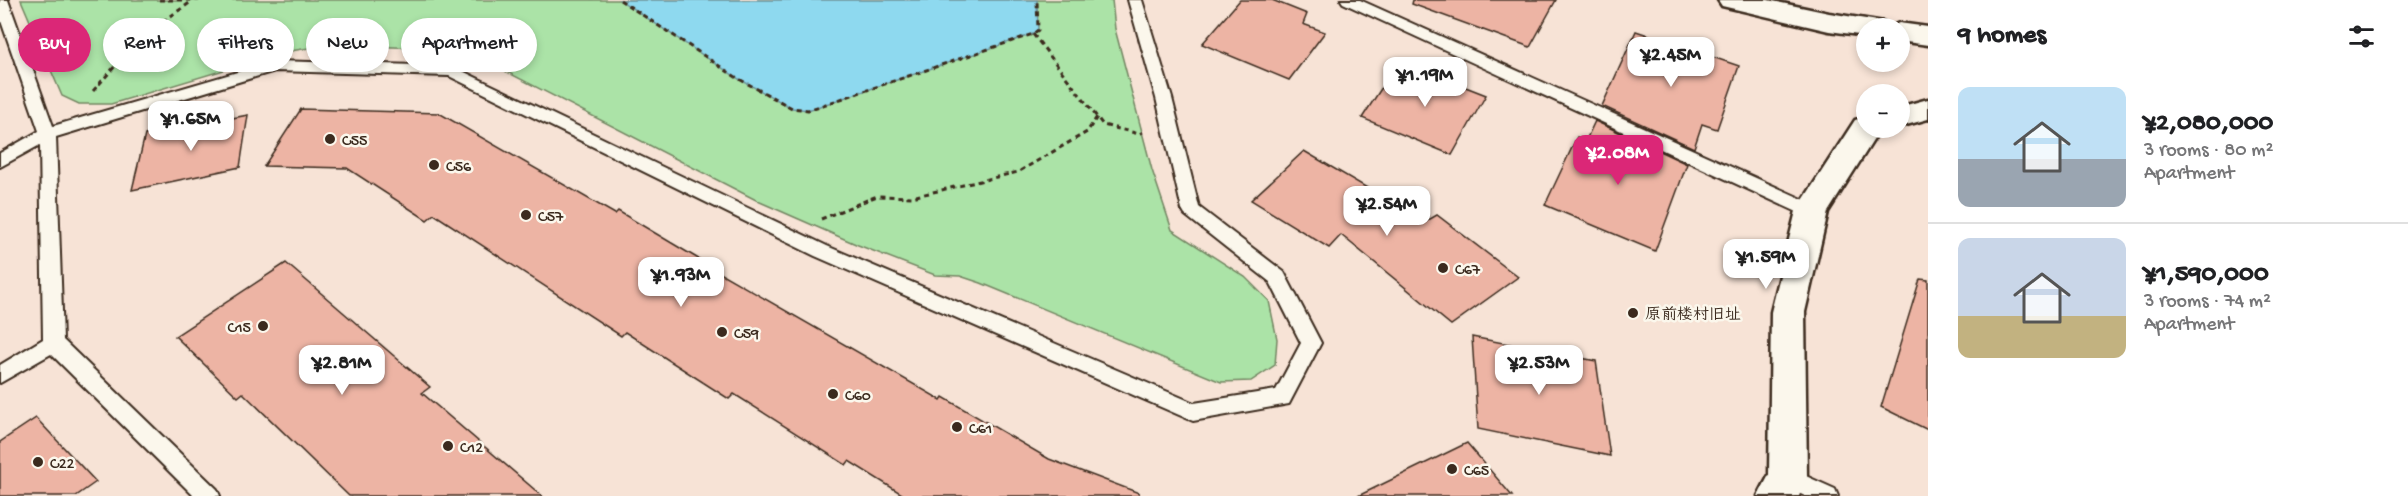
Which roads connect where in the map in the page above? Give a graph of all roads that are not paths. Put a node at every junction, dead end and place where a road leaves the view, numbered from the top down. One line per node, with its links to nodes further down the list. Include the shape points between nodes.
1 (1, 0): 10 (lane)
2 (1136, 0): 10 (lane, via 1191,210 1277,277 1311,344 1282,398 1193,412 797,240 452,71 275,66)
3 (1348, 0): 13 (lane)
4 (1731, 0): 5 (street)
5 (1856, 26)
6 (1910, 34): 7 (street)
7 (1928, 36)
8 (1928, 109): 9 (street)
9 (1910, 114)
10 (48, 134): 12 (lane); 14 (lane)
11 (1859, 138): 13 (street)
12 (0, 161)
13 (1812, 211): 16 (street, via 1788,312)
14 (53, 343): 15 (lane); 17 (lane)
15 (0, 375)
16 (1783, 487): 18 (lane)
17 (209, 496)
18 (1827, 496)

